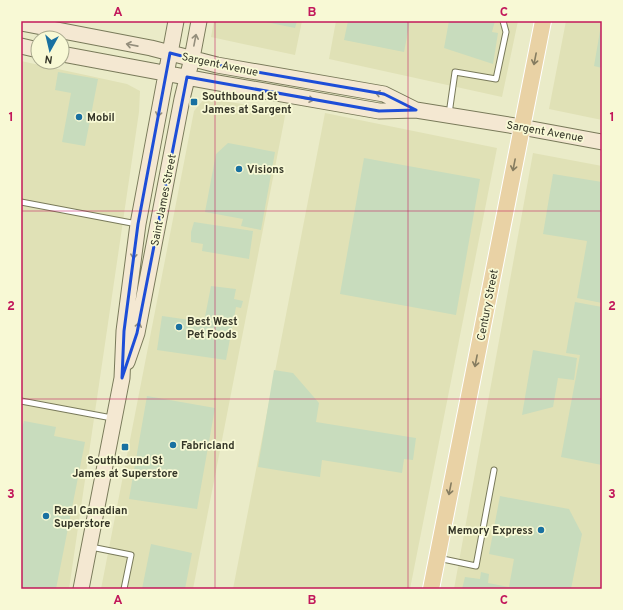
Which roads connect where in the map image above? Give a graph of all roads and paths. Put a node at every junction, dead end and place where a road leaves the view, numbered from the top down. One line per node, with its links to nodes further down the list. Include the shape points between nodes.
1 (176, 21): 6 (main road, Saint James Street)
2 (199, 21): 8 (main road, Saint James Street, one-way to 2)
3 (503, 21): 12 (lane, via 506,32 496,79 455,72)
4 (543, 21): 13 (main road, Century Street, one-way to 13)
5 (21, 24): 6 (main road, Sargent Avenue, one-way to 5)
6 (170, 53): 8 (main road, Sargent Avenue); 9 (main road, Saint James Street)
7 (70, 55): 9 (main road, Sargent Avenue)
8 (192, 58): 10 (main road, Saint James Street); 11 (main road, Sargent Avenue, one-way to 8, via 384,94 217,65)
9 (166, 73): 10 (main road, Sargent Avenue); 16 (main road, Saint James Street, one-way to 16)
10 (187, 77): 11 (main road, Sargent Avenue, one-way to 11, via 379,111); 17 (main road, Saint James Street, one-way to 10, via 137,333)
11 (416, 110): 12 (main road, Sargent Avenue)
12 (449, 115): 13 (main road, Sargent Avenue)
13 (521, 127): 14 (main road, Sargent Avenue); 22 (main road, Century Street, one-way to 22)
14 (602, 142)
15 (21, 202): 16 (lane)
16 (138, 224): 17 (main road, Saint James Street, one-way to 17, via 124,331)
17 (122, 378): 19 (main road, Saint James Street)
18 (21, 401): 19 (lane)
19 (115, 419): 21 (main road, Saint James Street)
20 (494, 470): 22 (lane, via 476,566)
21 (90, 547): 23 (main road, Saint James Street); 24 (lane, via 131,555)
22 (437, 558): 25 (main road, Century Street)
23 (81, 589)
24 (124, 589)
25 (431, 589)

